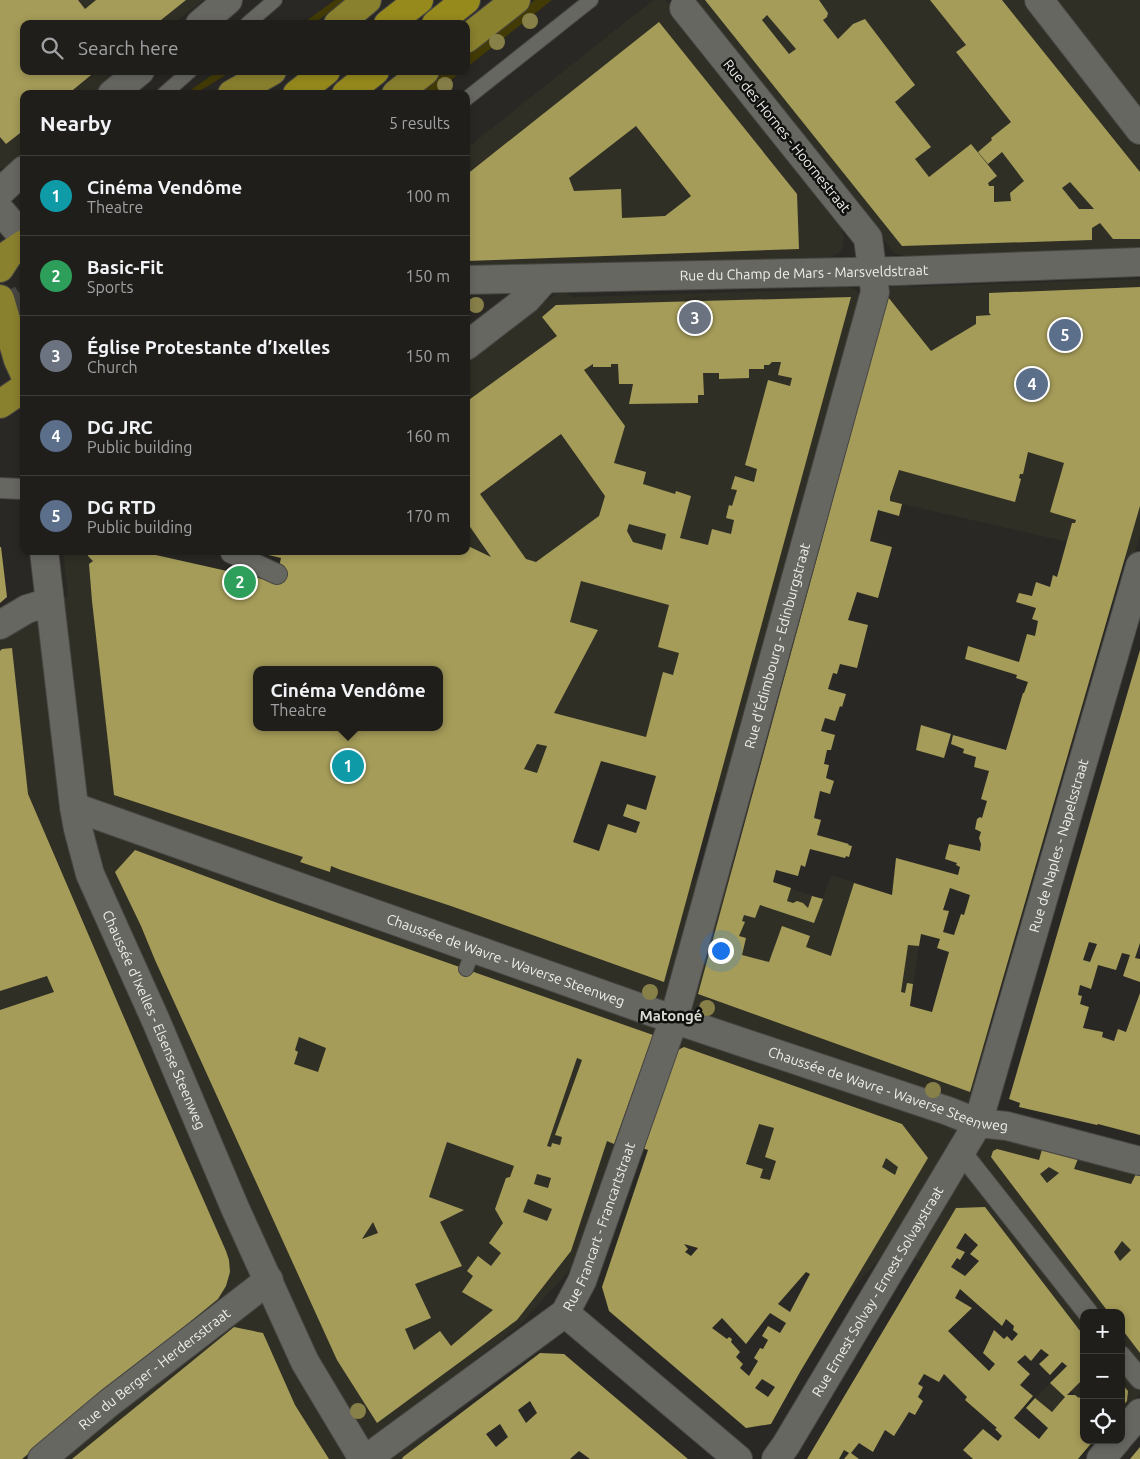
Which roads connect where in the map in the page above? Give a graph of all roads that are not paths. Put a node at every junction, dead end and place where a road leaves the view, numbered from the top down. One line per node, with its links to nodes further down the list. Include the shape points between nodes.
1 (228, 0): 10 (street)
2 (276, 0): 11 (lane)
3 (367, 0): 12 (main road)
4 (419, 0): 13 (highway)
5 (466, 0): 14 (highway)
6 (591, 0): 30 (lane)
7 (1039, 0): 31 (street)
8 (508, 5): 15 (main road)
9 (684, 8): 39 (street, Rue des Hornes - Hoornestraat, via 868,238)
10 (205, 20)
11 (252, 20)
12 (343, 20)
13 (393, 20)
14 (441, 20)
15 (470, 36)
16 (135, 75): 23 (street)
17 (185, 75): 24 (lane)
18 (265, 75): 25 (main road)
19 (275, 75): 26 (main road)
20 (321, 75): 27 (highway)
21 (370, 75): 28 (highway)
22 (420, 75): 29 (main road)
23 (117, 90)
24 (169, 90)
25 (239, 90)
26 (259, 90)
27 (302, 90)
28 (351, 90)
29 (401, 90)
30 (470, 96)
31 (1140, 130)
32 (20, 174): 33 (street)
33 (0, 192)
34 (0, 210): 35 (street)
35 (20, 233)
36 (20, 247): 38 (main road, via 9,254)
37 (1140, 262): 39 (street, Rue du Champ de Mars - Marsveldstraat)
38 (0, 268)
39 (873, 271): 40 (street, Rue du Champ de Mars - Marsveldstraat); 56 (street, Rue d'Édimbourg - Edinburgstraat, via 875,292)
40 (545, 279): 41 (street, Rue du Champ de Mars - Marsveldstraat); 43 (street, via 528,299)
41 (470, 280)
42 (0, 299): 44 (main road)
43 (470, 343)
44 (20, 362)
45 (20, 376): 46 (main road)
46 (0, 404)
47 (0, 488): 48 (street)
48 (20, 489)
49 (44, 555): 53 (street, Chaussée d'Ixelles - Elsense Steenweg)
50 (236, 555): 52 (street)
51 (1140, 566): 57 (street, Rue de Naples - Napelsstraat)
52 (277, 574)
53 (50, 602): 54 (street, via 27,609); 55 (street, Chaussée d'Ixelles - Elsense Steenweg)
54 (0, 625)
55 (74, 808): 56 (street, Chaussée de Wavre - Waverse Steenweg, via 470,958); 60 (street, Chaussée d'Ixelles - Elsense Steenweg, via 90,874)
56 (674, 1019): 57 (street, Chaussée de Wavre - Waverse Steenweg); 62 (street, Rue Francart - Francartstraat, via 582,1281)
57 (978, 1123): 58 (street, Rue Ernest Solvay - Ernest Solvaystraat); 59 (street, Chaussée de Wavre - Waverse Steenweg, via 1006,1126)
58 (961, 1152): 61 (street); 71 (street, Rue Ernest Solvay - Ernest Solvaystraat)
59 (1140, 1161)
60 (269, 1280): 68 (street, Rue du Berger - Herdersstraat); 69 (street, Chaussée d'Ixelles - Elsense Steenweg, via 305,1362)
61 (1085, 1309)
62 (565, 1313): 69 (street, Rue Francart - Francartstraat); 70 (street)
63 (1125, 1361): 64 (street)
64 (1140, 1380)
65 (1140, 1413): 66 (street)
66 (1125, 1430)
67 (1114, 1444): 72 (street)
68 (49, 1453)
69 (364, 1459)
70 (738, 1459)
71 (776, 1459)
72 (1101, 1459)

